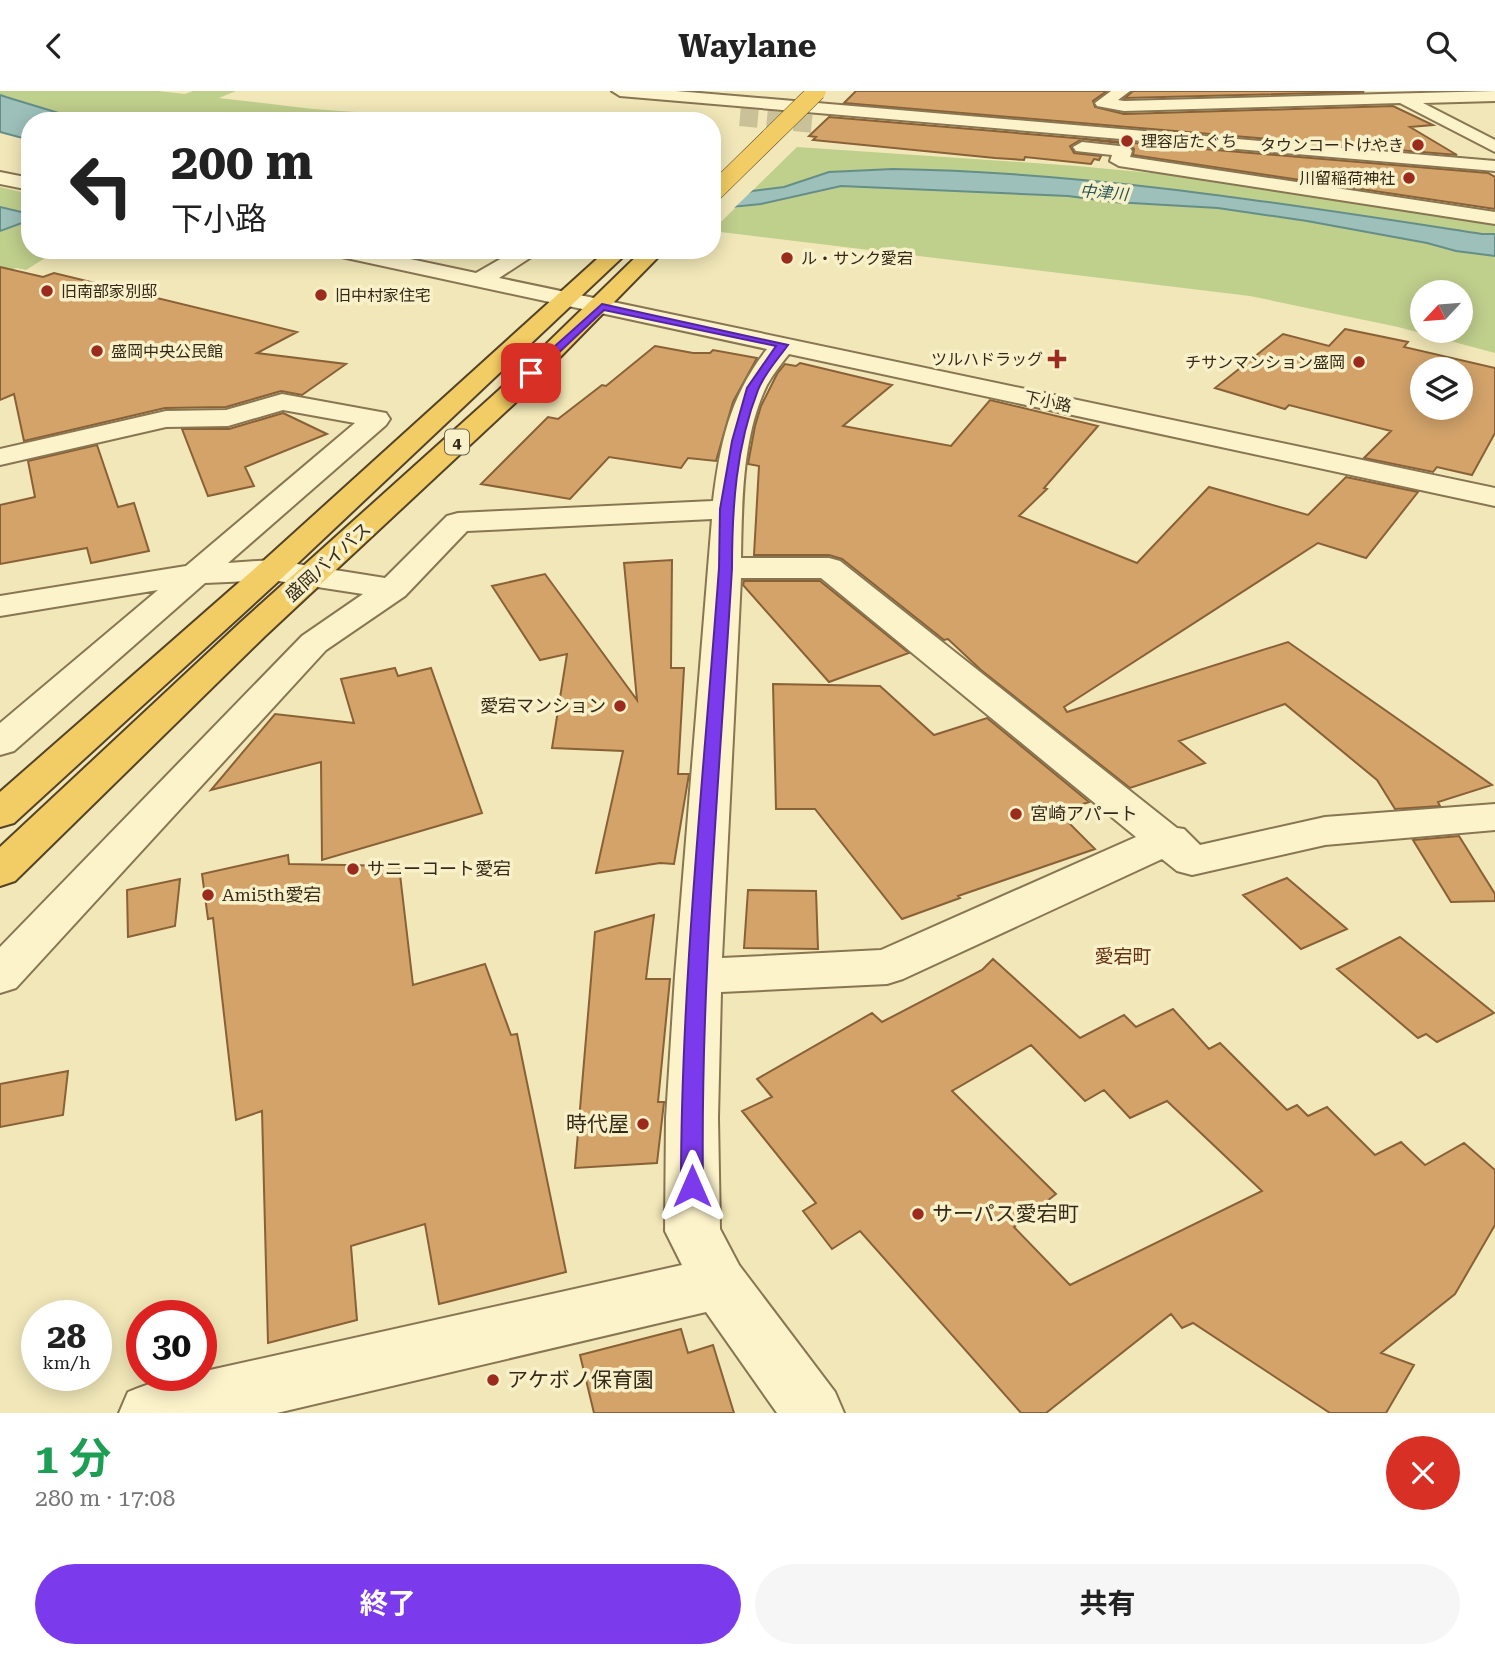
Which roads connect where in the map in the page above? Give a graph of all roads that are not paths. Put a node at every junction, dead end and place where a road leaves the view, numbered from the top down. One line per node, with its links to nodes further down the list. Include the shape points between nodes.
1 (620, 91): 7 (street)
2 (794, 91): 15 (highway)
3 (817, 91): 19 (highway, bridge)
4 (1122, 91): 5 (street, via 1103,103 1124,106)
5 (1396, 95): 6 (street); 14 (street)
6 (1495, 96)
7 (720, 106): 9 (street); 11 (street, via 760,102)
8 (1009, 107): 12 (street)
9 (740, 117)
10 (815, 124): 13 (street)
11 (1037, 126): 12 (street); 13 (street)
12 (1085, 130): 16 (street)
13 (1025, 142): 20 (street, via 1123,151 1119,161)
14 (1495, 147)
15 (732, 150)
16 (1495, 166)
17 (0, 177): 18 (street)
18 (21, 182)
19 (721, 185)
20 (1495, 218)
21 (380, 259): 25 (street, 下小路)
22 (516, 259): 25 (street)
23 (610, 259): 26 (highway, 盛岡バイパス / 4)
24 (647, 259): 27 (highway, 盛岡バイパス / 4)
25 (480, 280): 26 (street, 下小路)
26 (567, 300): 27 (street, 下小路); 33 (highway, 盛岡バイパス / 4)
27 (602, 307): 28 (street, 下小路); 35 (highway, 盛岡バイパス / 4)
28 (783, 345): 30 (street, 下小路); 31 (street, via 753,388)
29 (0, 457): 34 (street, via 166,419 228,418 282,402 376,419)
30 (1495, 497)
31 (726, 509): 32 (street); 36 (street, via 458,522)
32 (726, 568): 41 (street, via 829,568); 44 (street)
33 (272, 570): 34 (street); 35 (street); 39 (highway, 盛岡バイパス / 4)
34 (195, 574): 37 (street); 38 (street)
35 (313, 577): 36 (street); 42 (highway, 盛岡バイパス / 4)
36 (393, 589): 43 (street, via 314,643)
37 (0, 606)
38 (0, 743)
39 (0, 814)
40 (1495, 817): 41 (street, via 1325,831 1192,861)
41 (1169, 839): 44 (street, via 887,967)
42 (0, 871)
43 (0, 976)
44 (698, 976): 45 (street, via 693,1231)
45 (719, 1283): 46 (street); 47 (street)
46 (150, 1413)
47 (813, 1413)

